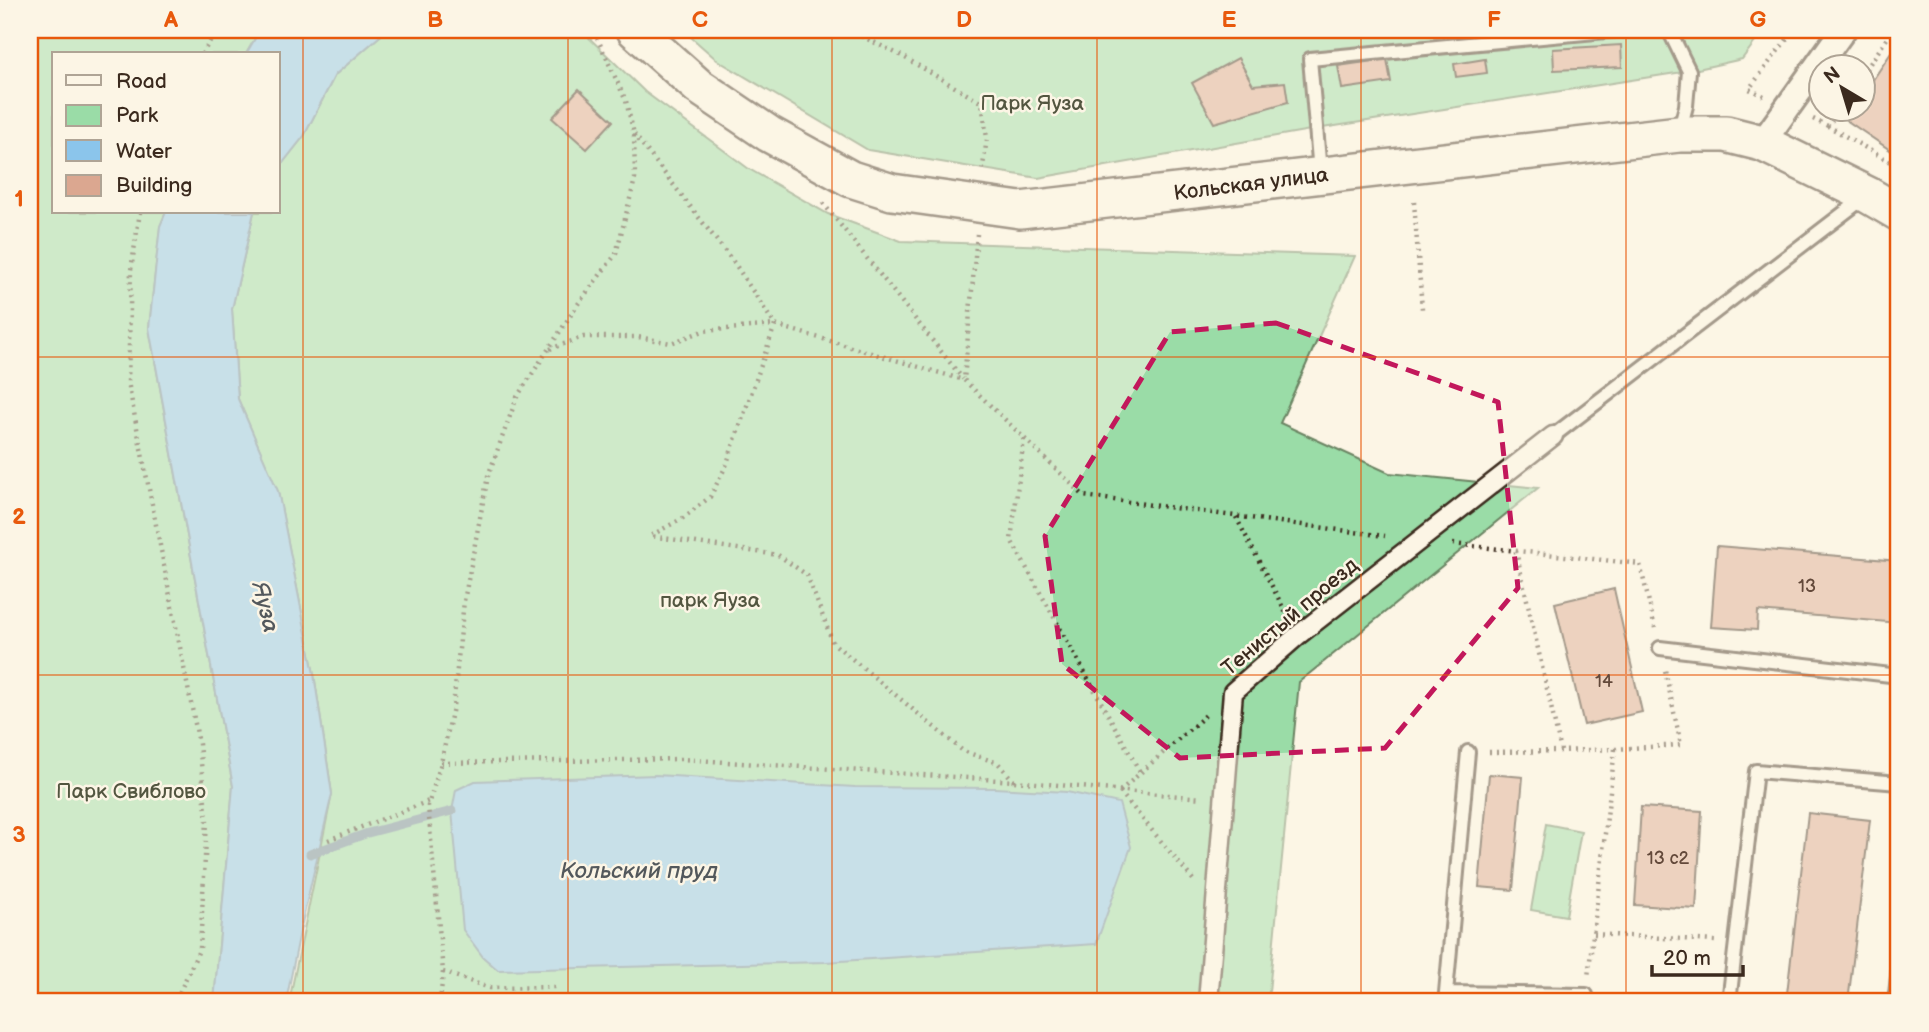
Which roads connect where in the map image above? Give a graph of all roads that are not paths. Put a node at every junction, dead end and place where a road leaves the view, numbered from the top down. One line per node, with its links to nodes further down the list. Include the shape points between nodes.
1 (635, 30): 7 (main road, Кольская улица, via 698,86 769,134 851,179 892,192 1020,211)
2 (1617, 30): 7 (lane, via 1310,60)
3 (1669, 30): 5 (lane, via 1689,71)
4 (1843, 30): 6 (street)
5 (1679, 134): 6 (main road, Кольская улица, via 1726,134); 7 (main road, Кольская улица)
6 (1762, 143): 8 (main road, Кольская улица)
7 (1321, 176)
8 (1868, 195): 9 (main road, Кольская улица); 10 (lane)
9 (1899, 213)
10 (1553, 436): 18 (street, Тенистый проезд, via 1297,636 1233,692)
11 (1660, 648): 12 (lane)
12 (1899, 676)
13 (1468, 752): 16 (lane)
14 (1899, 783): 19 (lane, via 1756,771)
15 (1899, 968): 20 (lane)
16 (1446, 998): 17 (lane)
17 (1587, 999)
18 (1208, 1002)
19 (1730, 1002)
20 (1895, 1002)

